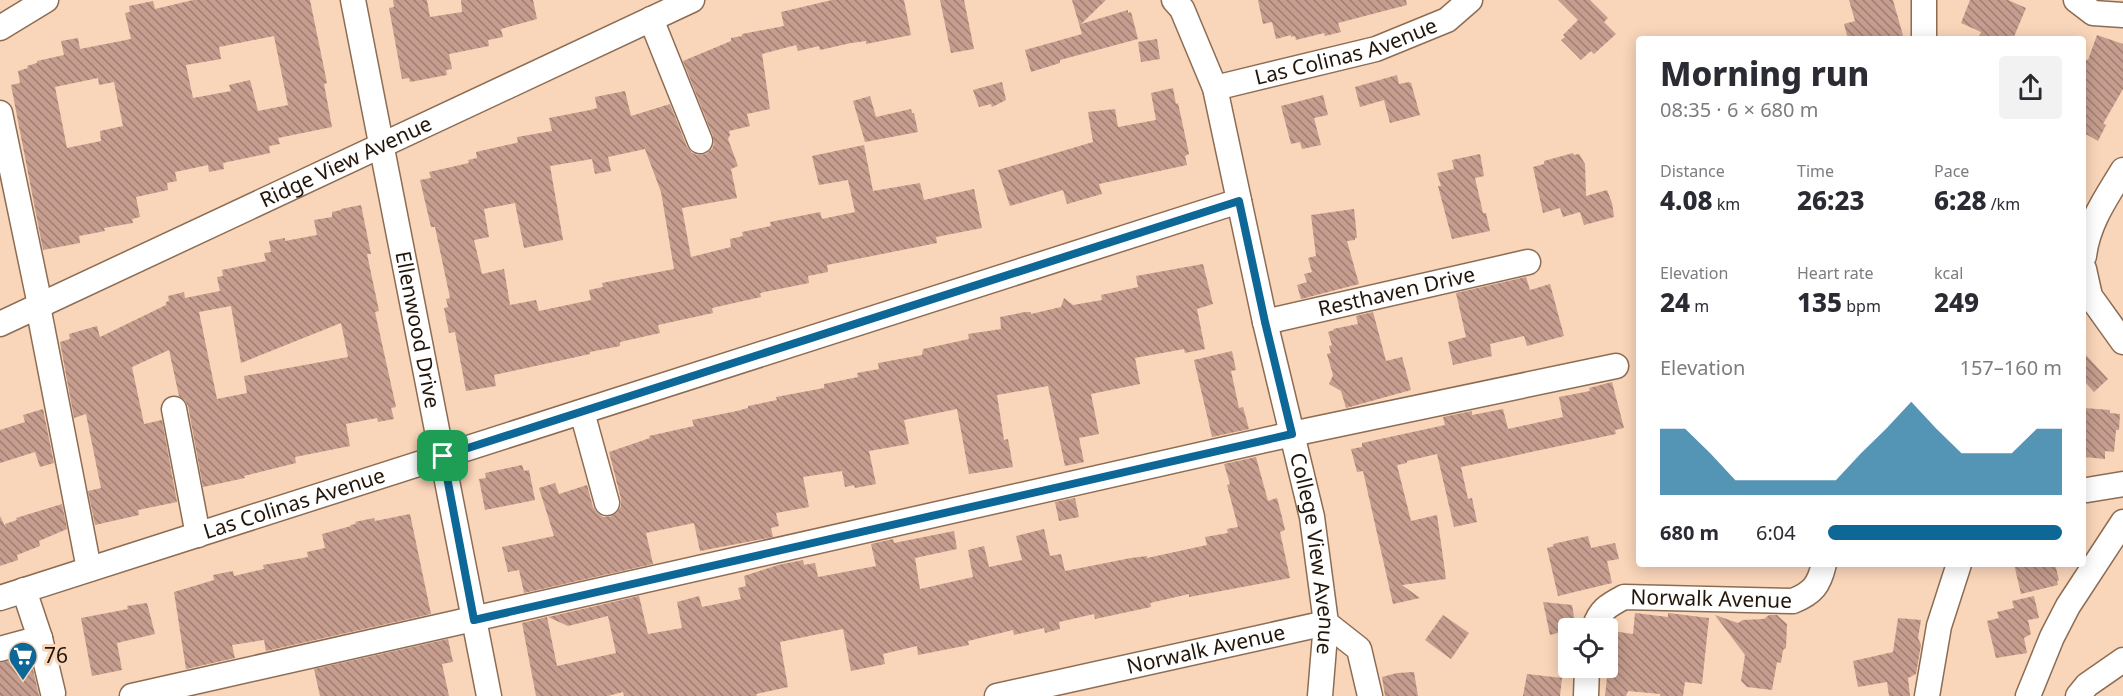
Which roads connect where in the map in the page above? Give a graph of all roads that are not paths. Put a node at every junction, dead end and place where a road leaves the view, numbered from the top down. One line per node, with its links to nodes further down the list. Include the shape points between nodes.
1 (46, 0): 10 (street)
2 (353, 0): 15 (street, Ellenwood Drive)
3 (692, 0): 9 (street, Ridge View Avenue)
4 (1174, 0): 12 (street, College View Avenue, via 1182,9)
5 (1470, 0): 12 (street, Las Colinas Avenue, via 1447,20 1376,49)
6 (1924, 0): 11 (street)
7 (2076, 0): 8 (street, via 2092,13)
8 (2123, 15)
9 (651, 19): 14 (street); 15 (street, Ridge View Avenue)
10 (0, 28)
11 (1924, 36)
12 (1215, 88): 17 (street, College View Avenue)
13 (0, 113): 21 (street)
14 (700, 141)
15 (382, 145): 21 (street, Ridge View Avenue); 29 (street, Ellenwood Drive)
16 (2123, 170): 18 (street)
17 (1239, 201): 22 (street, College View Avenue); 27 (street, Las Colinas Avenue)
18 (2086, 238)
19 (1528, 262): 22 (street, Resthaven Drive)
20 (2086, 278): 24 (street, via 2090,296)
21 (39, 305): 23 (street, Ridge View Avenue); 37 (street)
22 (1265, 322): 28 (street, College View Avenue)
23 (0, 324)
24 (2123, 342)
25 (1616, 366): 28 (street)
26 (174, 409): 34 (street)
27 (582, 412): 29 (street, Las Colinas Avenue); 32 (street)
28 (1292, 434): 41 (street); 42 (street, College View Avenue, via 1312,517)
29 (443, 456): 34 (street, Las Colinas Avenue); 41 (street, Ellenwood Drive)
30 (2123, 484): 31 (street)
31 (2087, 490)
32 (607, 503)
33 (2123, 522): 55 (street, via 2068,606)
34 (198, 535): 37 (street, Las Colinas Avenue)
35 (1823, 567): 40 (street, Norwalk Avenue, via 1821,578 1809,594 1793,601 1624,597)
36 (1958, 567): 54 (street, via 1939,626)
37 (89, 569): 38 (street, Las Colinas Avenue)
38 (24, 590): 39 (street, Las Colinas Avenue); 43 (street)
39 (0, 598)
40 (1597, 618)
41 (474, 620): 48 (street); 49 (street, Ellenwood Drive)
42 (1326, 623): 50 (street, Norwalk Avenue); 51 (street, College View Avenue); 52 (street, via 1359,649)
43 (40, 638): 44 (street); 47 (street)
44 (0, 649)
45 (2123, 660): 56 (street)
46 (1587, 678): 53 (street)
47 (54, 693)
48 (132, 696)
49 (489, 696)
50 (997, 696)
51 (1320, 696)
52 (1370, 696)
53 (1586, 696)
54 (1927, 696)
55 (2028, 696)
56 (2078, 696)

